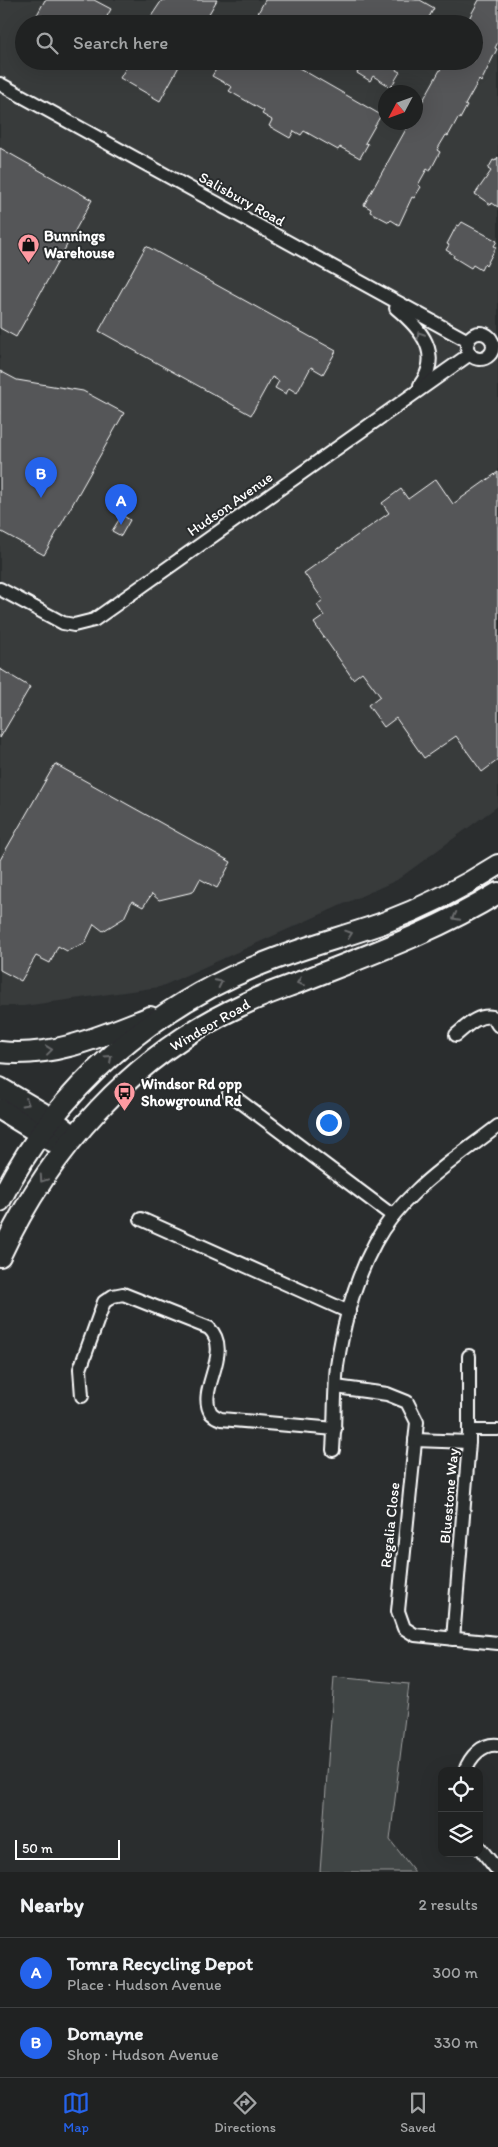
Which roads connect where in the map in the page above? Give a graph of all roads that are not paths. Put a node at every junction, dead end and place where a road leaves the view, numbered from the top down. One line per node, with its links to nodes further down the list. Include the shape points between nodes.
1 (0, 84): 2 (street, Salisbury Road)
2 (378, 292): 4 (street, Salisbury Road); 6 (street, one-way to 2, via 429,373 430,351 412,322)
3 (495, 339): 4 (street, via 478,333); 5 (street)
4 (469, 348): 5 (street, via 480,360); 6 (street, Hudson Avenue)
5 (494, 357)
6 (415, 393): 7 (street, Hudson Avenue, via 94,620 74,625 63,623)
7 (0, 589)
8 (498, 865): 10 (main road, Windsor Road, one-way to 8, via 263,964 386,922 439,899)
9 (498, 893): 19 (main road, Windsor Road, one-way to 19, via 449,920 262,996 204,1025 151,1061)
10 (176, 1006): 13 (main road, one-way to 10, via 31,1052 87,1042); 17 (main road, Windsor Road, one-way to 10, via 120,1048)
11 (496, 1018): 12 (street, via 484,1015)
12 (456, 1035)
13 (0, 1052)
14 (0, 1088): 17 (main road, one-way to 17)
15 (229, 1093): 21 (street)
16 (0, 1109): 17 (main road)
17 (46, 1126): 19 (main road); 20 (main road, Windsor Road)
18 (498, 1126): 21 (street, via 442,1168)
19 (69, 1142): 23 (main road, Windsor Road, one-way to 23, via 24,1210)
20 (0, 1201)
21 (393, 1216): 24 (street, via 375,1243)
22 (141, 1219): 24 (street)
23 (0, 1256)
24 (349, 1312): 26 (street, via 337,1366)
25 (470, 1356): 30 (street, Bluestone Way)
26 (336, 1387): 28 (street); 31 (street, Regalia Close, via 387,1394 407,1402 416,1422)
27 (82, 1396): 28 (street, via 80,1369 104,1302 123,1294 209,1328 216,1335 218,1346 208,1400 212,1413 221,1420)
28 (335, 1429): 32 (street)
29 (498, 1430): 30 (street)
30 (469, 1436): 31 (street); 33 (street, Bluestone Way)
31 (415, 1440): 33 (street, Regalia Close, via 398,1611 404,1628 415,1635)
32 (333, 1450)
33 (453, 1639): 34 (street, Regalia Close)
34 (498, 1643)
35 (498, 1746): 36 (street, via 473,1754)
36 (468, 1767)
37 (483, 1852): 38 (street)
38 (498, 1870)

